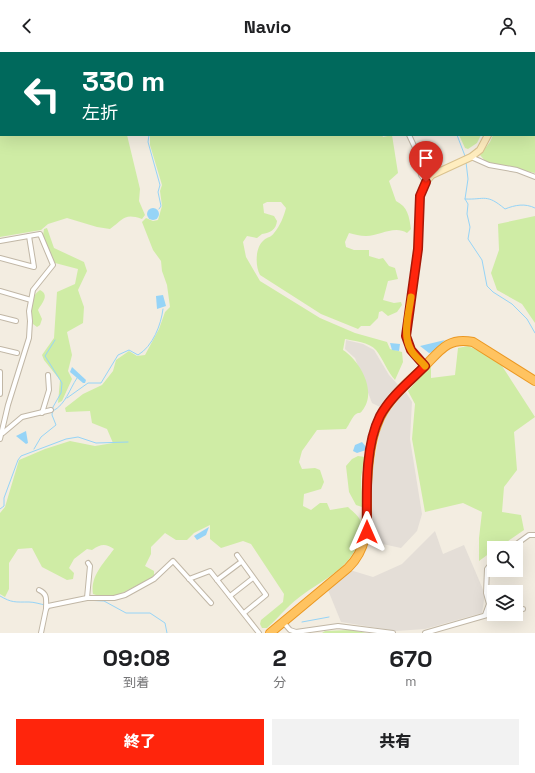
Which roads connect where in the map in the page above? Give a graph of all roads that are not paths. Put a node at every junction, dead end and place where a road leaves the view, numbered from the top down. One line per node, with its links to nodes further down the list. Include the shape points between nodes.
1 (410, 136): 5 (street, via 418,152 421,175)
2 (487, 136): 3 (street, via 480,150)
3 (471, 157): 4 (street, via 489,166 517,170); 5 (street, via 439,170)
4 (535, 177)
5 (426, 182): 15 (street, via 420,196 418,249 406,336 411,350)
6 (29, 236): 7 (street); 8 (street, via 34,267); 10 (street, via 40,234 53,265 33,290)
7 (0, 241)
8 (0, 258)
9 (0, 291): 10 (street)
10 (31, 300): 22 (street, via 29,338)
11 (0, 318): 12 (street)
12 (16, 321)
13 (0, 349): 14 (street)
14 (17, 353)
15 (425, 366): 18 (highway, via 448,344 463,340 474,342); 40 (highway, via 385,409 377,424 369,465 367,532 358,557)
16 (0, 372): 19 (street)
17 (48, 375): 21 (street, via 49,390)
18 (535, 381)
19 (0, 394)
20 (51, 410): 21 (street)
21 (42, 412): 22 (street, via 22,418)
22 (1, 437)
23 (535, 535): 24 (street, via 529,535)
24 (521, 541)
25 (236, 555): 26 (street)
26 (241, 562): 29 (street); 31 (street)
27 (88, 564): 34 (street, via 90,566)
28 (487, 569): 39 (street, via 486,588 489,604)
29 (253, 578): 33 (street); 37 (street, via 266,595)
30 (189, 579): 31 (street, via 210,571); 34 (street, via 173,561 154,579 125,595 114,598); 35 (street)
31 (217, 580): 33 (street)
32 (39, 590): 36 (street, via 46,596)
33 (230, 596): 37 (street)
34 (87, 598): 36 (street, via 48,606)
35 (211, 603)
36 (46, 610): 41 (street)
37 (244, 614): 42 (street)
38 (487, 614): 39 (street)
39 (484, 615): 45 (street)
40 (283, 622): 43 (highway); 44 (street, via 290,630 296,632 338,626)
41 (41, 633)
42 (259, 633)
43 (270, 633)
44 (393, 633)
45 (425, 633)

